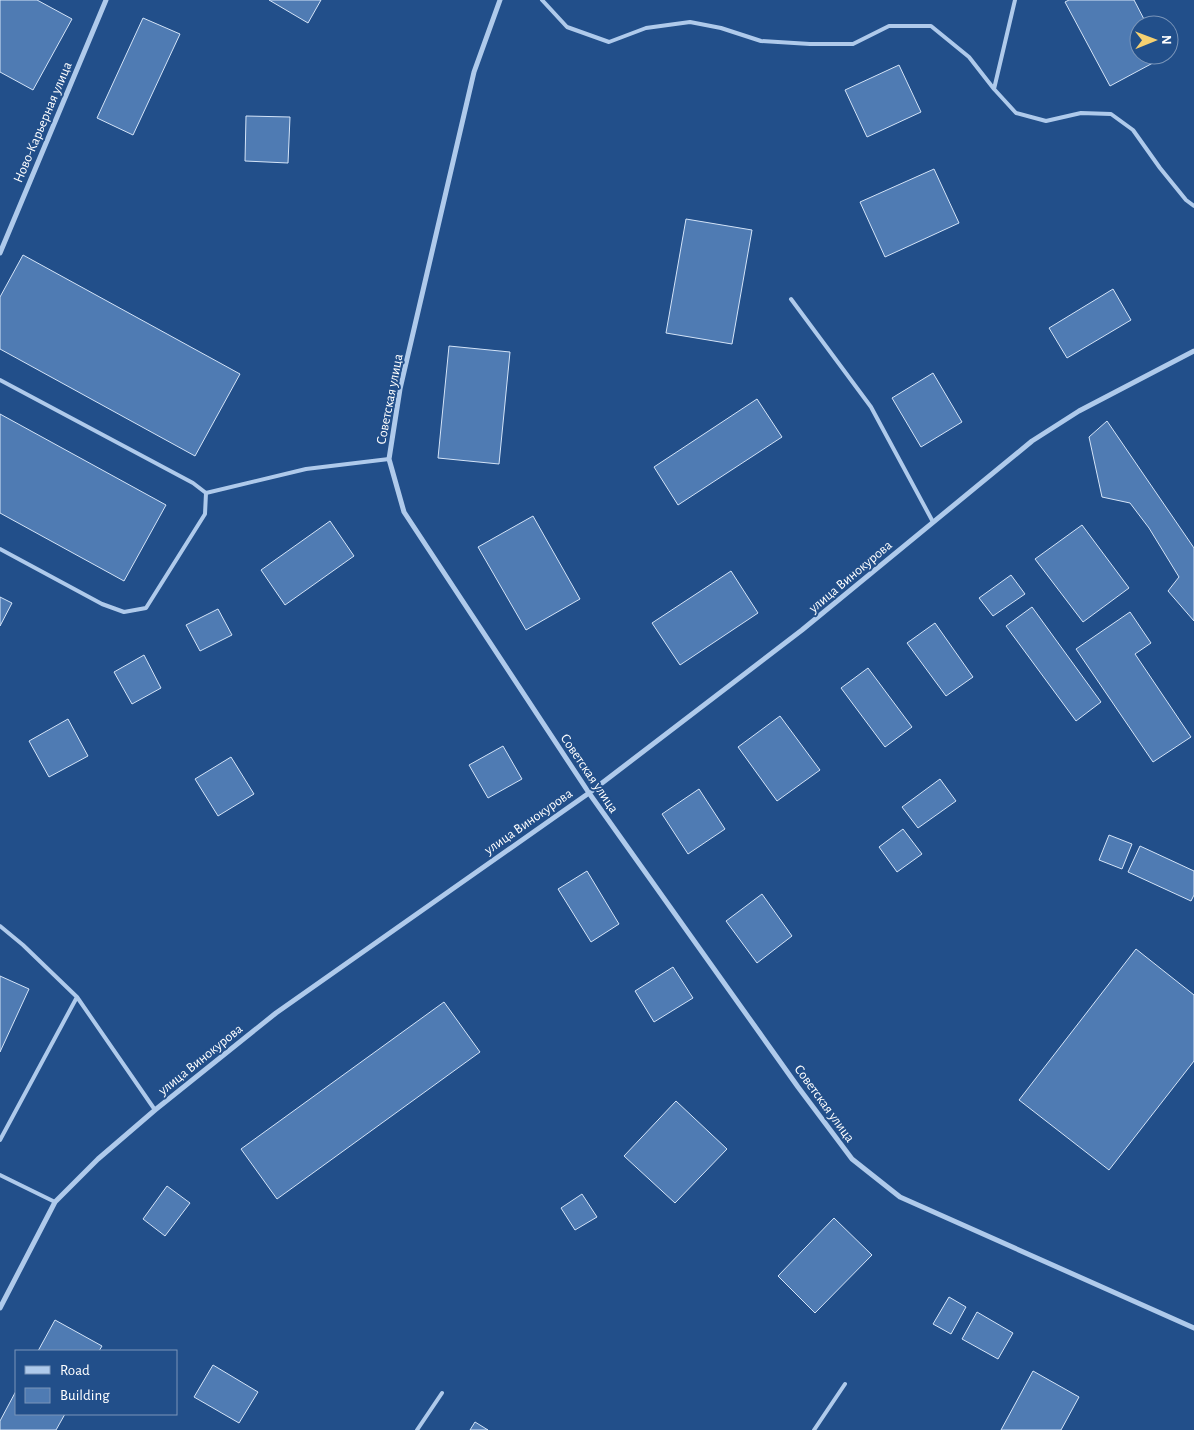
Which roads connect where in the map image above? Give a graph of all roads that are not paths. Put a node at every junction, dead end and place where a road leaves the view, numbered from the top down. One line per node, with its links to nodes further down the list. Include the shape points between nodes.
1 (106, 0): 7 (street, Ново-Карьерная улица)
2 (500, 0): 11 (street, Советская улица, via 474,72 400,389)
3 (542, 0): 5 (lane, via 567,27 609,42 646,28 690,22 761,41 810,44 853,44 889,26 931,26 969,57)
4 (1015, 0): 5 (lane)
5 (994, 89): 6 (lane, via 1016,113 1046,121 1081,113 1111,114 1133,130 1160,168)
6 (1194, 206)
7 (0, 253)
8 (791, 299): 13 (lane, via 872,407)
9 (1194, 351): 13 (street, улица Винокурова, via 1032,440)
10 (0, 380): 12 (lane, via 193,483)
11 (389, 459): 12 (lane, via 306,469); 15 (street, Советская улица, via 404,512)
12 (206, 493): 14 (lane, via 205,514 146,608 124,612 102,604)
13 (933, 522): 15 (street, улица Винокурова, via 802,630)
14 (0, 549)
15 (589, 792): 18 (street, улица Винокурова, via 276,1013); 23 (street, Советская улица, via 852,1159 900,1197)
16 (0, 926): 17 (lane)
17 (77, 997): 18 (lane); 19 (lane)
18 (155, 1110): 21 (street, улица Винокурова, via 98,1159)
19 (0, 1140)
20 (0, 1175): 21 (lane)
21 (55, 1202): 22 (street, улица Винокурова)
22 (0, 1308)
23 (1194, 1328)
24 (845, 1384): 27 (lane)
25 (442, 1393): 26 (lane)
26 (417, 1430)
27 (814, 1430)

